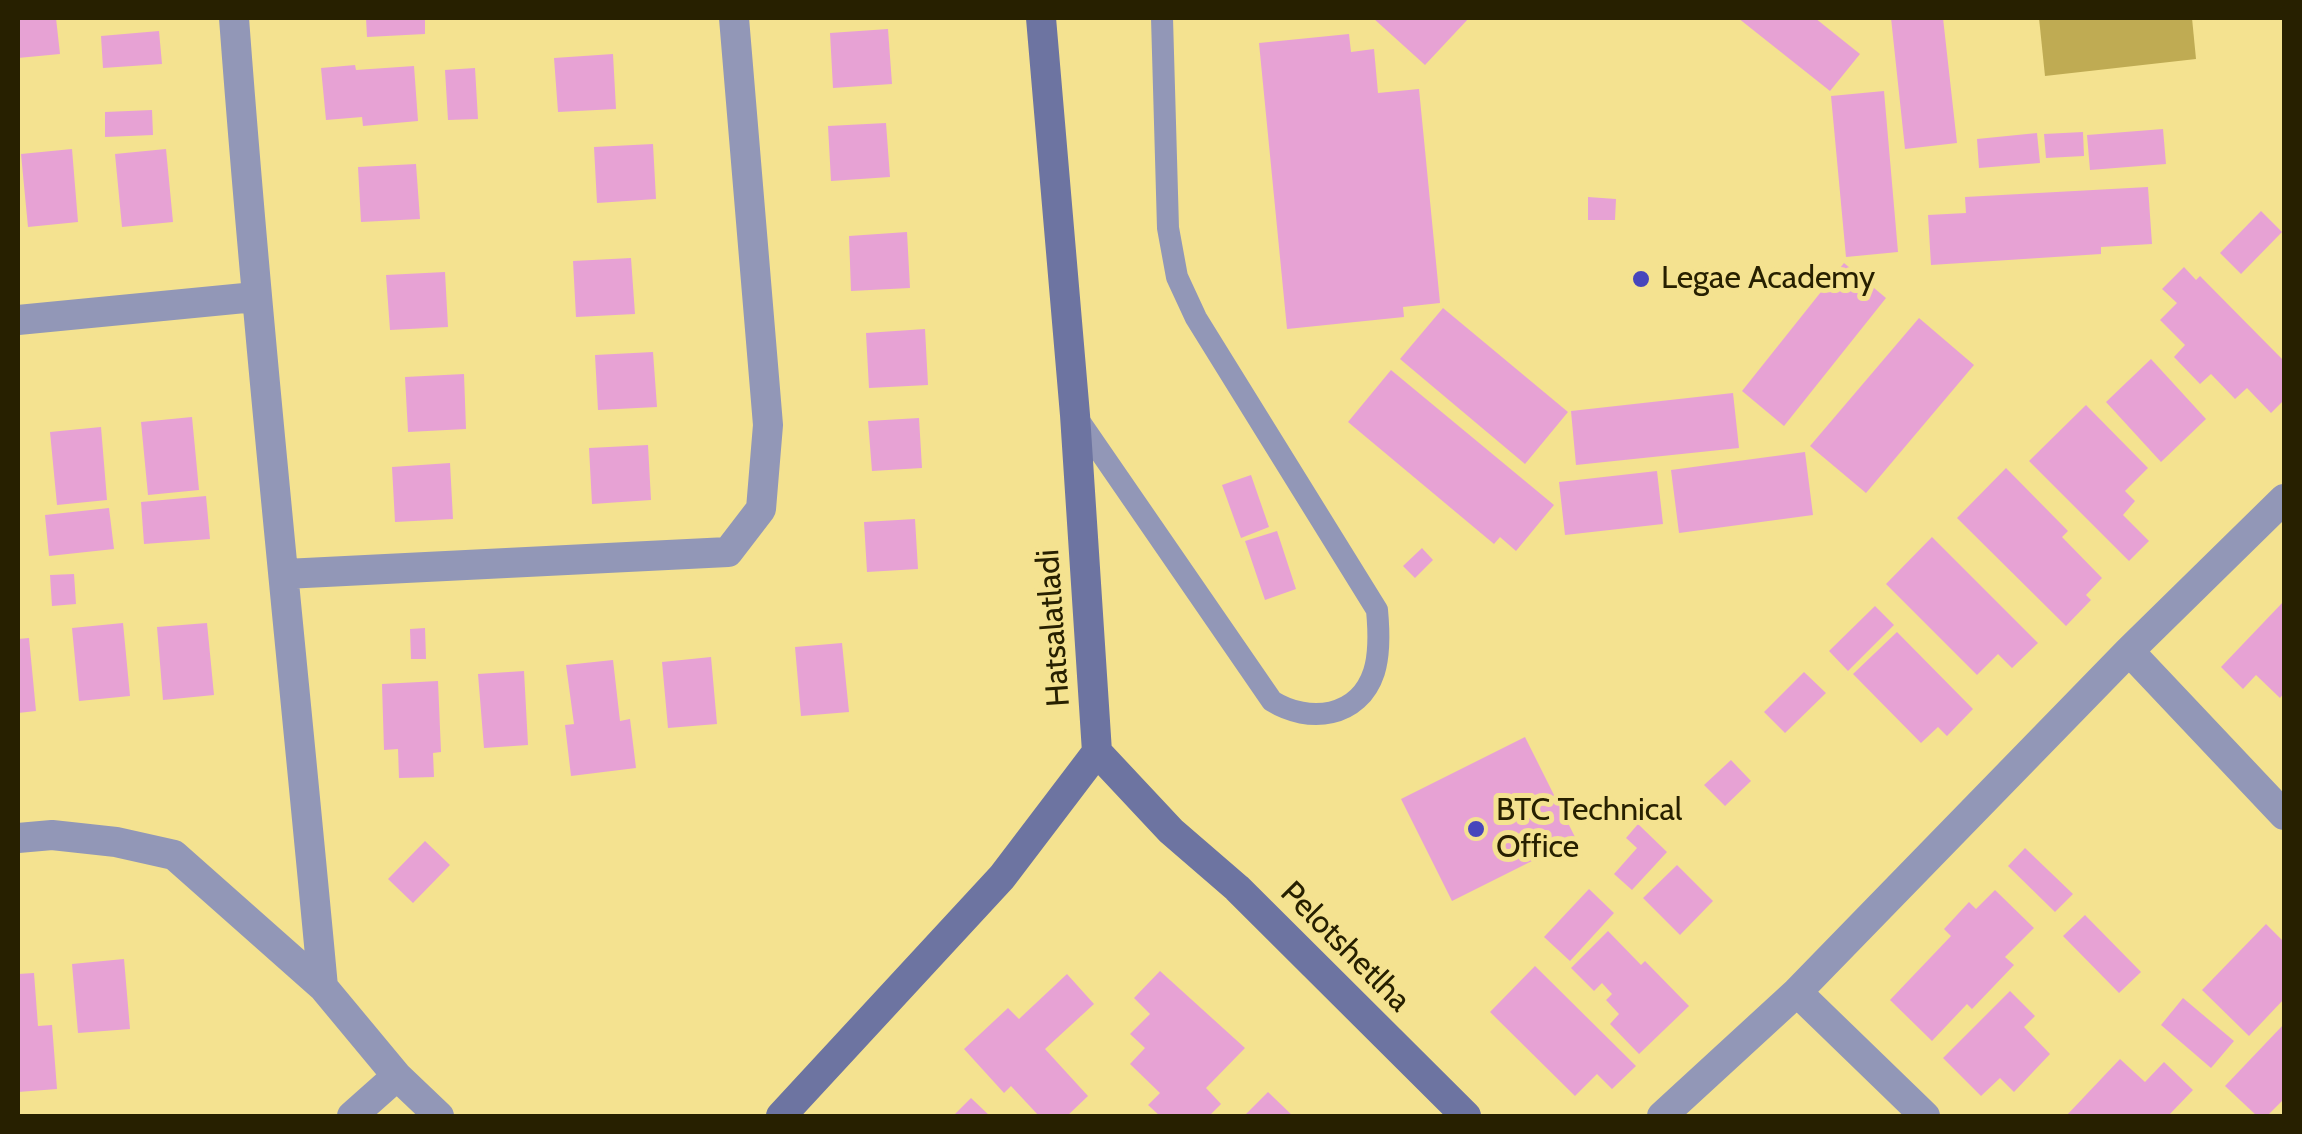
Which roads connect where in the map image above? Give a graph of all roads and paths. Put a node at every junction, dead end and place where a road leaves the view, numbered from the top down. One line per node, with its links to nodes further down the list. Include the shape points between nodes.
1 (234, 18): 5 (street)
2 (734, 18): 9 (street, via 768,425 761,509 728,552)
3 (1041, 18): 7 (street, Hatsalatladi)
4 (1162, 18): 7 (lane, via 1168,228 1177,277 1376,610 1374,672 1361,698 1326,715 1300,714 1272,701)
5 (255, 297): 6 (street); 9 (street)
6 (18, 320)
7 (1075, 415): 11 (street, Hatsalatladi)
8 (2284, 500): 10 (street)
9 (285, 574): 14 (street)
10 (2129, 651): 12 (street); 15 (street)
11 (1096, 752): 19 (street, via 1002,876); 20 (street, Pelotshetlha)
12 (2284, 815)
13 (18, 838): 14 (street, via 100,840 174,856)
14 (323, 987): 16 (street)
15 (1797, 992): 21 (street); 22 (street)
16 (397, 1076): 17 (street); 18 (street)
17 (352, 1116)
18 (439, 1116)
19 (781, 1116)
20 (1466, 1116)
21 (1662, 1116)
22 (1924, 1116)

